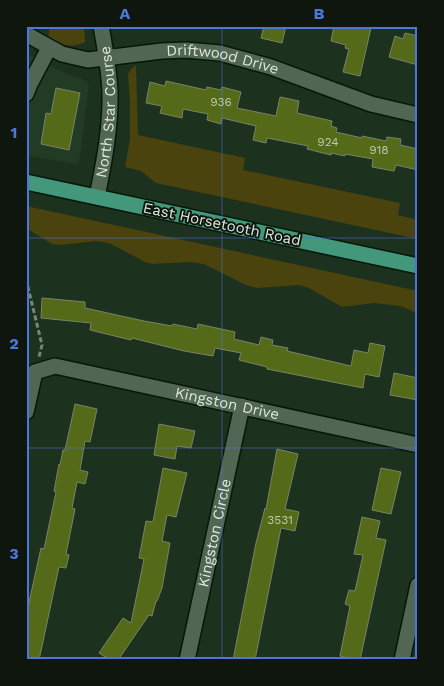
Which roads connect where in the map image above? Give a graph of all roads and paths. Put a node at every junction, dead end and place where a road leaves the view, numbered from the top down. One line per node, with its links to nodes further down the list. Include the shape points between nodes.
1 (101, 26): 4 (street, North Star Course)
2 (26, 34): 3 (street, Driftwood Drive)
3 (49, 48): 4 (street, Driftwood Drive, via 74,58); 5 (street)
4 (107, 58): 6 (street, Driftwood Drive, via 162,51 220,53 371,104); 8 (street, North Star Course, via 110,123)
5 (26, 94)
6 (418, 115)
7 (26, 182): 8 (main road, East Horsetooth Road)
8 (97, 197): 9 (main road, East Horsetooth Road)
9 (418, 266)
10 (26, 278): 11 (path, via 42,345)
11 (35, 372): 12 (street, Kingston Drive, via 55,366); 13 (street)
12 (242, 406): 14 (street, Kingston Drive); 16 (street, Kingston Circle)
13 (26, 412)
14 (418, 445)
15 (418, 585): 17 (street)
16 (187, 660)
17 (402, 660)

